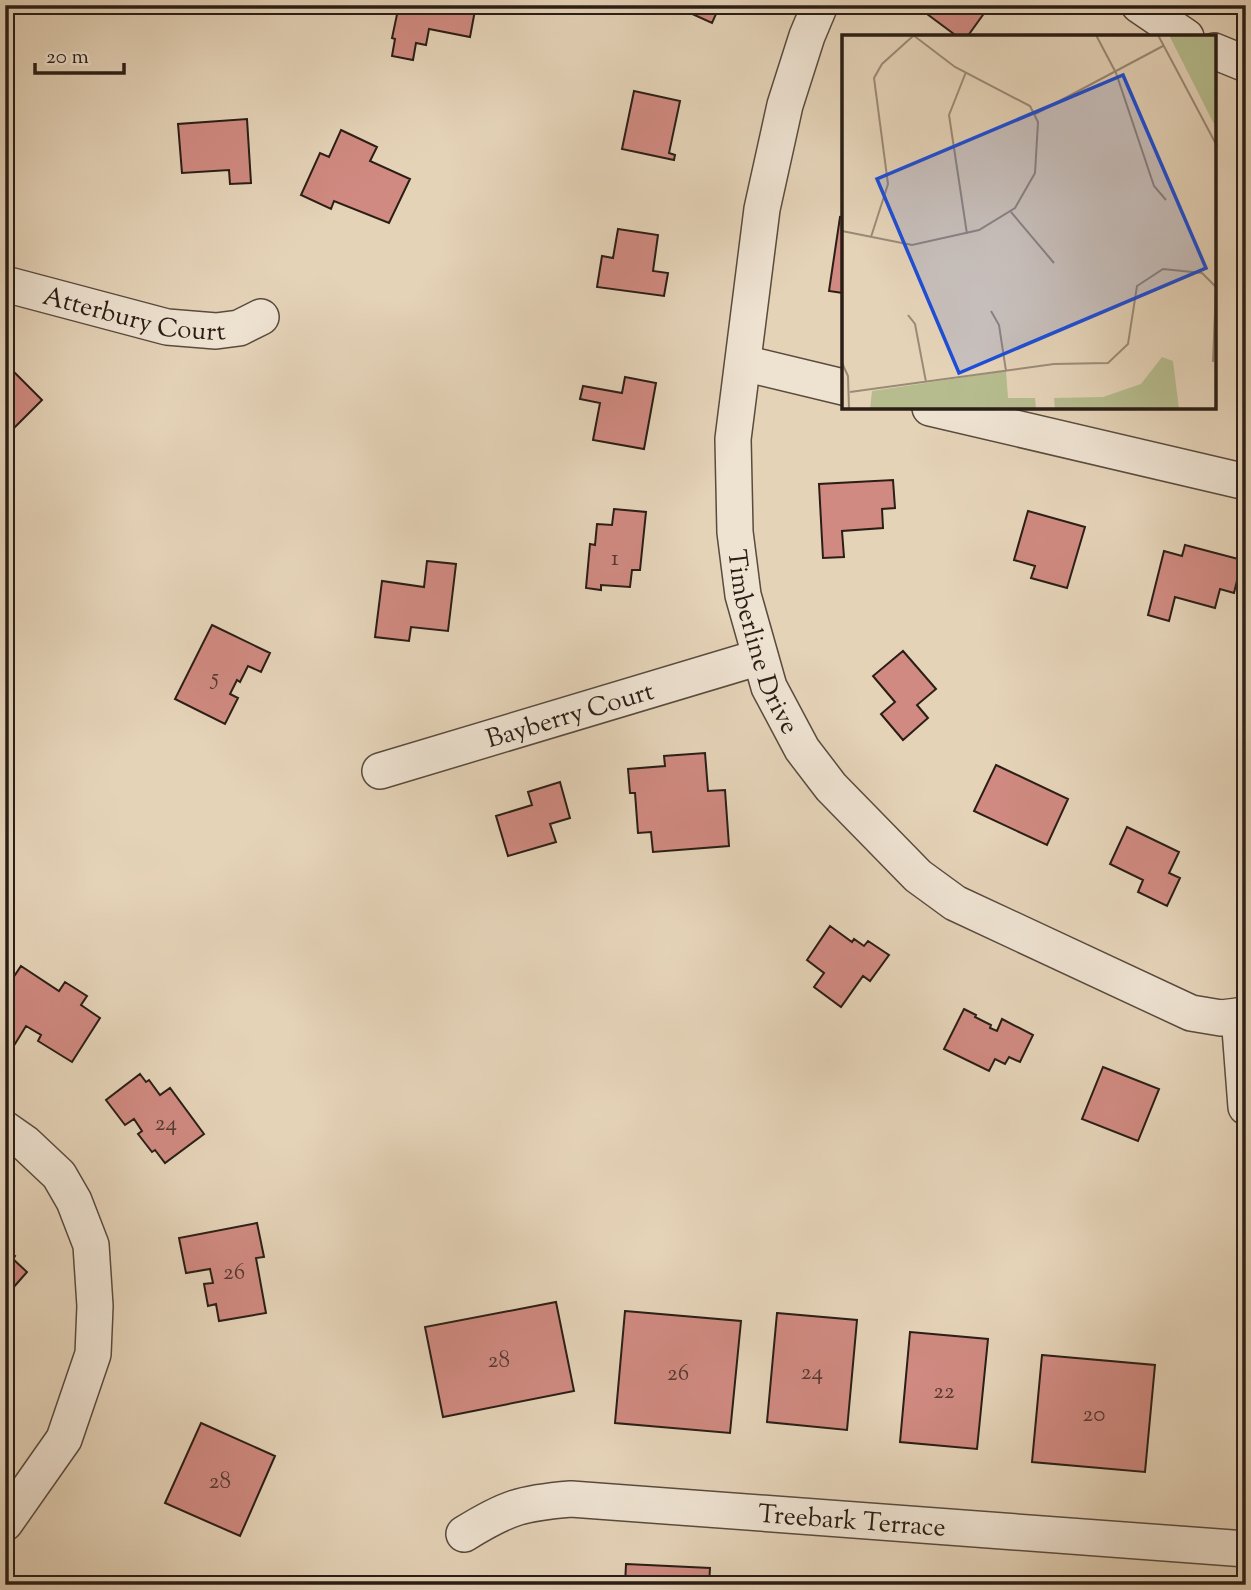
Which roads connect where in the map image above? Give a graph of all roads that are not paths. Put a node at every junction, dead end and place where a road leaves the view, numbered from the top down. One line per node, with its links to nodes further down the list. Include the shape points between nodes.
1 (820, 5): 8 (street, Timberline Drive, via 785,105 762,209)
2 (1139, 5): 3 (street)
3 (1183, 35)
4 (1216, 52): 5 (street)
5 (1246, 64)
6 (5, 284): 7 (street, Atterbury Court, via 167,327 216,331 239,328)
7 (261, 317)
8 (743, 363): 9 (street); 12 (street, Timberline Drive, via 733,439 735,531 743,595)
9 (842, 387)
10 (939, 410): 11 (street)
11 (1246, 482)
12 (760, 657): 13 (street, Bayberry Court); 14 (street, Timberline Drive, via 769,687 802,750 831,787 918,876 955,903 1191,1013)
13 (380, 771)
14 (1242, 1016): 15 (street)
15 (1246, 1107)
16 (5, 1129): 17 (street, via 59,1175 75,1201 91,1245 95,1306 93,1354 64,1439)
17 (5, 1523)
18 (464, 1534): 19 (street, Treebark Terrace, via 499,1513 529,1503 571,1499)
19 (1246, 1549)

